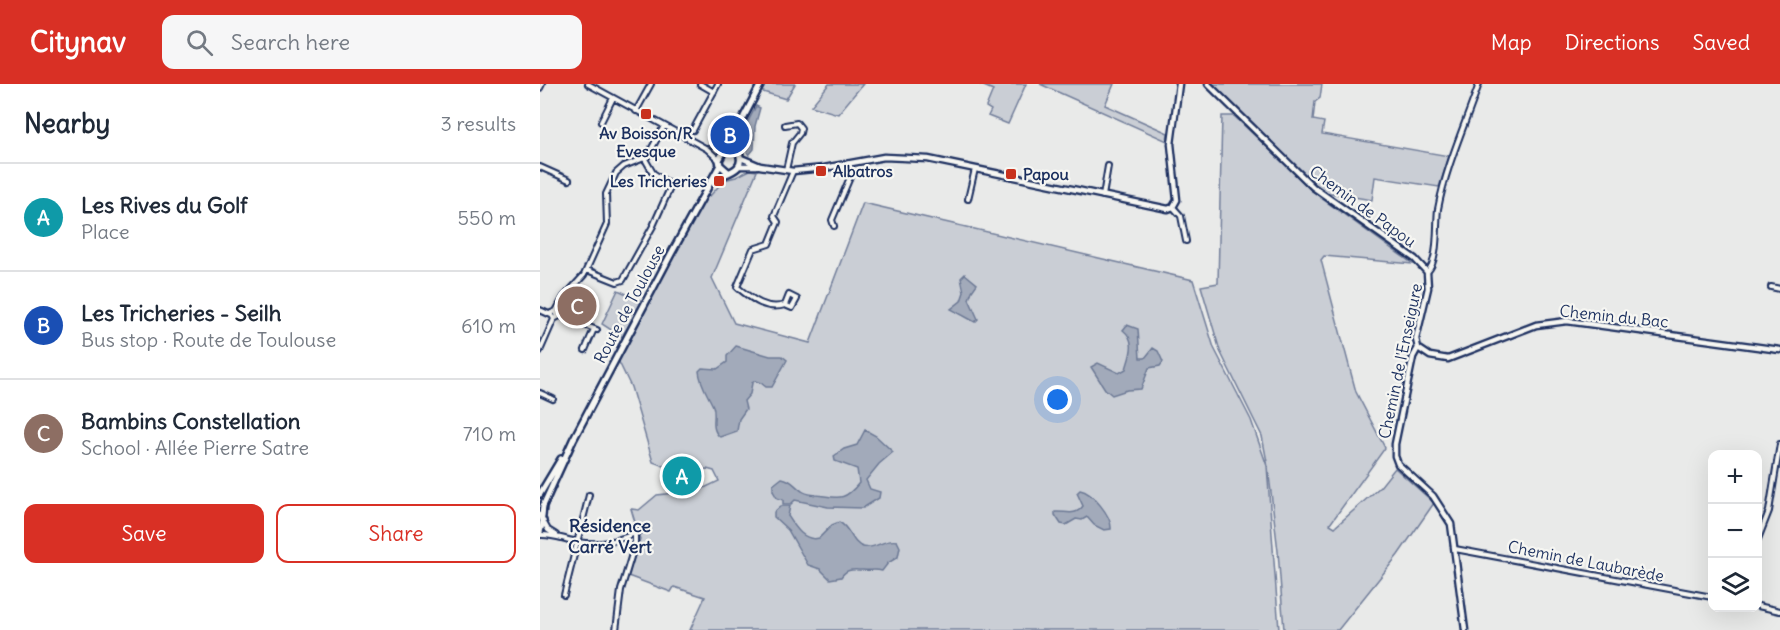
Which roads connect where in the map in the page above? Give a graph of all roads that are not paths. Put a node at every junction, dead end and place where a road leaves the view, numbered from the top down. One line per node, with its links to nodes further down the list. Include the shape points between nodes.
1 (542, 84): 11 (street)
2 (588, 84): 10 (street)
3 (651, 84): 14 (street)
4 (700, 84): 12 (street)
5 (718, 84): 12 (street)
6 (761, 84): 19 (main road)
7 (1179, 84): 39 (street, via 1171,144 1177,197)
8 (1208, 84): 43 (street, Chemin de Papou, via 1313,187 1416,259)
9 (1479, 84): 43 (street, Chemin de l'Enseigure, via 1445,180 1433,263)
10 (598, 86): 13 (street)
11 (540, 88)
12 (714, 92): 18 (street)
13 (613, 98): 14 (street); 15 (street)
14 (636, 111): 17 (street)
15 (601, 122)
16 (785, 124): 32 (street, via 797,123 801,128 792,143)
17 (664, 126): 20 (street); 24 (street)
18 (693, 129)
19 (737, 131): 21 (main road); 22 (main road)
20 (707, 149): 21 (street); 25 (street)
21 (725, 150): 22 (main road); 25 (main road)
22 (736, 150): 23 (main road)
23 (741, 158): 27 (main road); 28 (street)
24 (645, 159): 42 (street, via 619,169 607,190 608,221); 42 (street, via 653,173 670,188 653,226 623,280 617,282)
25 (719, 162): 34 (main road); 36 (main road, Route de Toulouse)
26 (849, 163): 31 (street, via 906,157); 33 (street); 40 (street, via 851,174 832,220)
27 (740, 166): 28 (street); 34 (main road)
28 (760, 166): 32 (street)
29 (1108, 166): 37 (street)
30 (540, 167): 35 (street)
31 (975, 169): 37 (street); 38 (street)
32 (786, 171): 33 (street)
33 (793, 171): 46 (street, via 774,216 778,222 769,244 753,249 737,287 754,301 774,308)
34 (728, 172): 36 (main road)
35 (569, 180)
36 (712, 181): 56 (main road, Route de Toulouse)
37 (1102, 196): 39 (street)
38 (968, 199)
39 (1173, 207): 41 (street, via 1181,216)
40 (834, 226)
41 (1186, 241)
42 (587, 270): 48 (street, via 564,297)
43 (1427, 272): 50 (street, Chemin de l'Enseigure, via 1428,288 1416,339)
44 (1771, 287): 45 (street)
45 (1780, 289)
46 (785, 305)
47 (540, 310): 49 (street)
48 (557, 313): 49 (street); 51 (street, via 596,330)
49 (552, 317): 53 (street)
50 (1418, 348): 52 (street, Chemin du Bac, via 1430,356 1448,359 1536,325 1568,321); 65 (street, Chemin de l'Enseigure, via 1397,432 1395,456 1400,467 1444,511 1453,530)
51 (585, 350)
52 (1780, 350)
53 (540, 351)
54 (540, 393): 55 (street)
55 (553, 399)
56 (573, 440): 58 (main road, Route de Toulouse); 60 (main road, Route de Toulouse, via 543,506)
57 (1780, 444): 61 (street, via 1769,511)
58 (540, 494)
59 (589, 495): 64 (street)
60 (542, 517): 62 (main road, Route de Toulouse); 63 (street, via 548,530)
61 (1762, 529)
62 (540, 533): 63 (street)
63 (559, 537): 64 (street)
64 (578, 543): 66 (street); 70 (street, via 605,544 637,532 621,590)
65 (1455, 549): 67 (street, Chemin de Laubarède); 71 (street, Chemin de l'Enseigure)
66 (564, 596)
67 (1708, 596)
68 (1762, 607): 69 (street)
69 (1780, 611)
70 (616, 630)
71 (1465, 630)

